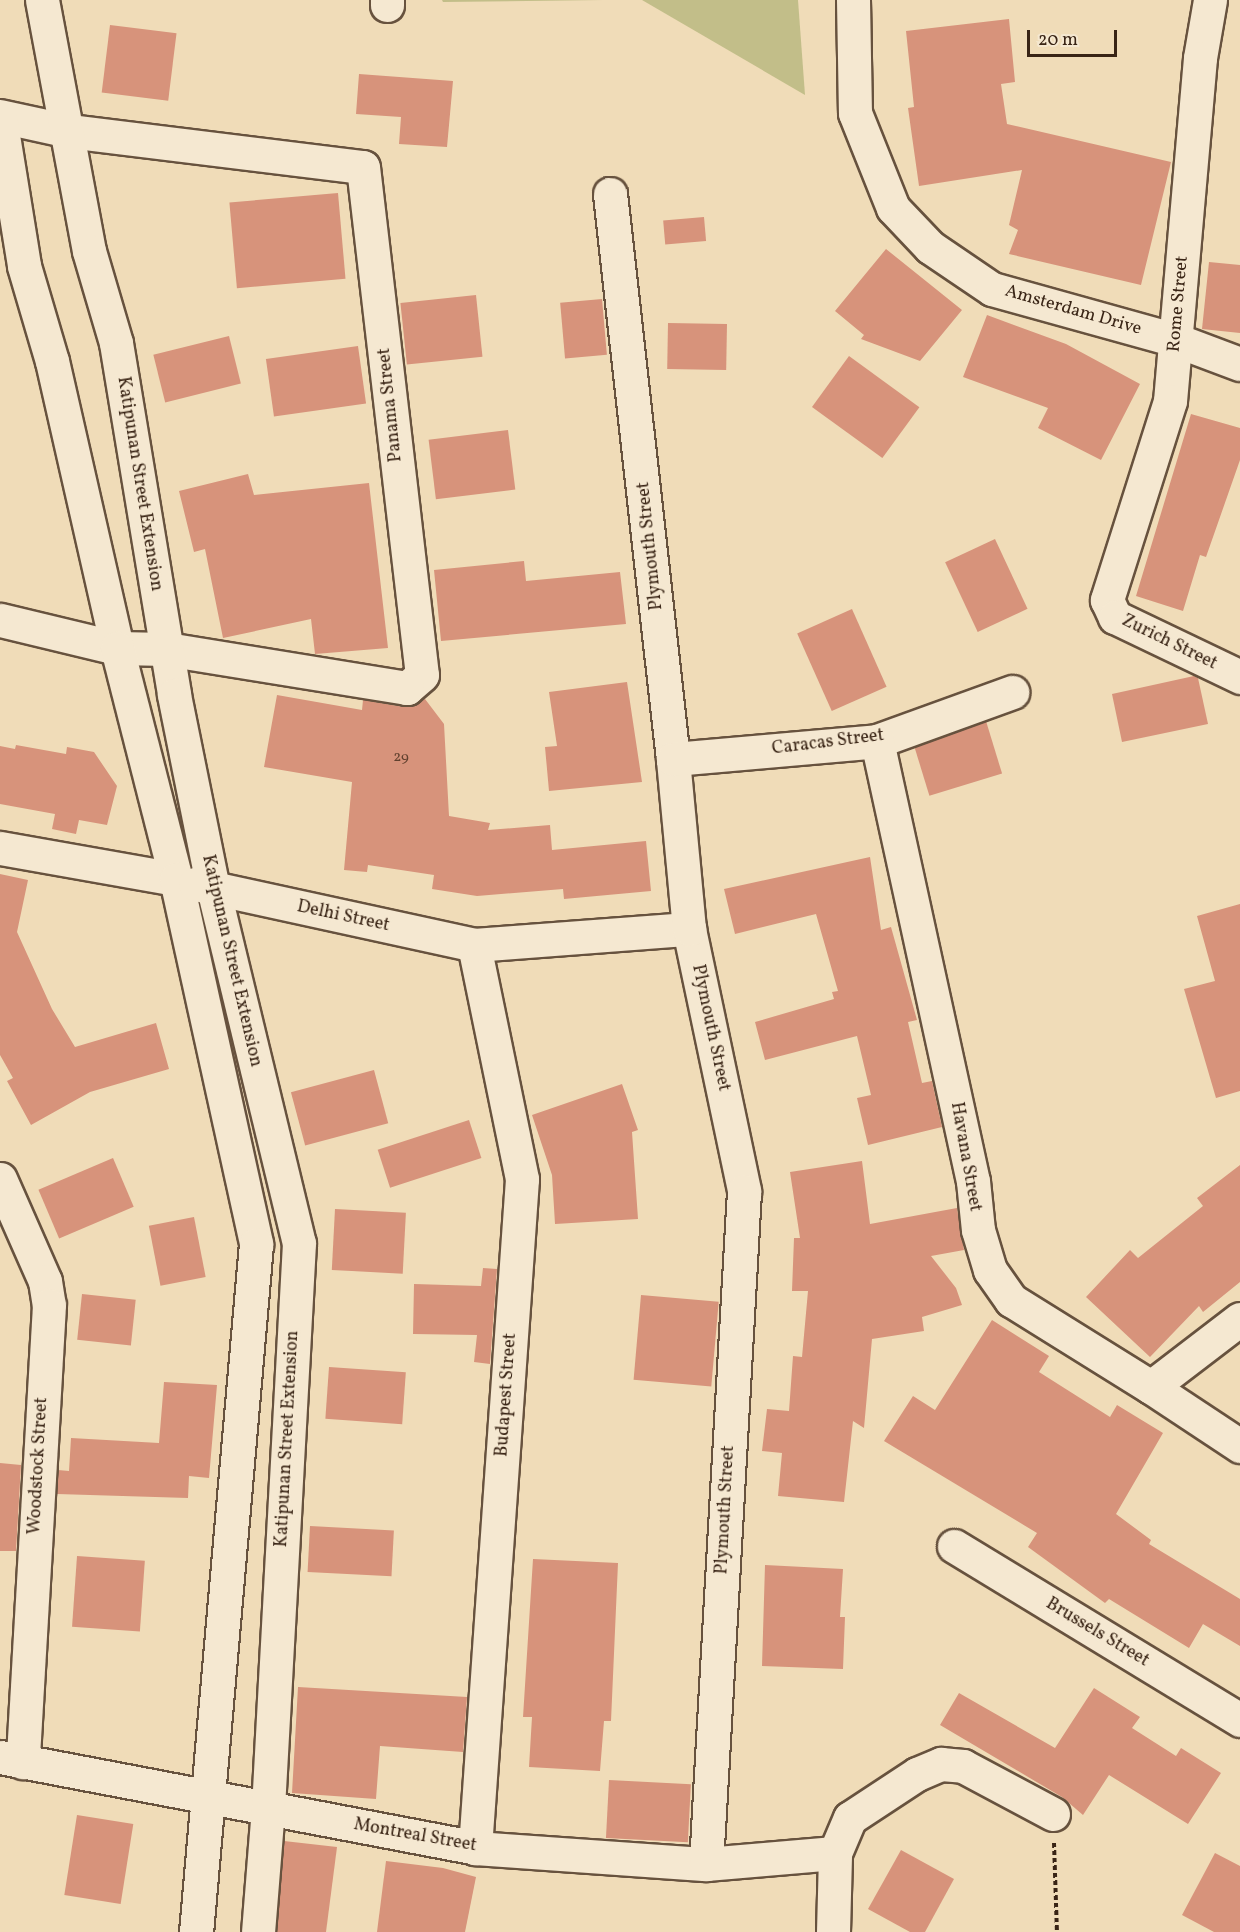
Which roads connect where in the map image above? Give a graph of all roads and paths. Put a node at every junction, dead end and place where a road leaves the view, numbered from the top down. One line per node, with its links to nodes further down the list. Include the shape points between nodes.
1 (853, 0): 7 (street, Amsterdam Drive, via 855,113 893,208 930,247 992,289)
2 (1210, 0): 7 (street, Rome Street, via 1200,58)
3 (35, 1): 5 (street, Katipunan Street Extension)
4 (0, 117): 5 (street); 11 (street, Katipunan Street Extension, via 24,266 52,361)
5 (69, 131): 12 (street, Katipunan Street Extension, via 89,251 116,343); 12 (street, Panama Street, via 358,165 364,171 422,675 407,688)
6 (610, 194): 16 (street, Plymouth Street)
7 (1176, 340): 8 (street, Amsterdam Drive); 9 (street, Rome Street, via 1170,401)
8 (1240, 364)
9 (1107, 600): 13 (street, Zurich Street, via 1114,617)
10 (0, 620): 11 (street)
11 (117, 648): 12 (street); 18 (street, Katipunan Street Extension)
12 (167, 650): 19 (street, Katipunan Street Extension)
13 (1240, 677)
14 (1012, 692): 15 (street, Caracas Street)
15 (877, 741): 16 (street, Caracas Street); 24 (street, Havana Street, via 973,1181 978,1230 990,1270 1011,1300)
16 (673, 759): 20 (street, Plymouth Street)
17 (0, 848): 18 (street, Delhi Street)
18 (176, 879): 19 (street, Delhi Street); 29 (street, Katipunan Street Extension, via 256,1244)
19 (213, 888): 21 (street, Delhi Street); 30 (street, Katipunan Street Extension, via 298,1243)
20 (689, 928): 21 (street, Delhi Street); 34 (street, Plymouth Street, via 744,1191)
21 (474, 945): 32 (street, Budapest Street, via 522,1179)
22 (0, 1179): 28 (street, Woodstock Street, via 45,1281 49,1305)
23 (1240, 1319): 24 (street)
24 (1151, 1387): 25 (street, Havana Street)
25 (1240, 1446)
26 (954, 1546): 27 (street, Brussels Street)
27 (1240, 1719)
28 (11, 1760): 29 (street, Montreal Street)
29 (207, 1796): 30 (street, Montreal Street); 35 (street, Katipunan Street Extension)
30 (268, 1808): 32 (street, Montreal Street); 36 (street, Katipunan Street Extension)
31 (1053, 1814): 33 (street, via 963,1766 941,1764 917,1774 850,1818); 38 (path)
32 (475, 1848): 34 (street, Montreal Street)
33 (835, 1853): 34 (street, Montreal Street); 37 (street)
34 (706, 1864)
35 (196, 1932)
36 (258, 1932)
37 (833, 1932)
38 (1057, 1932)

